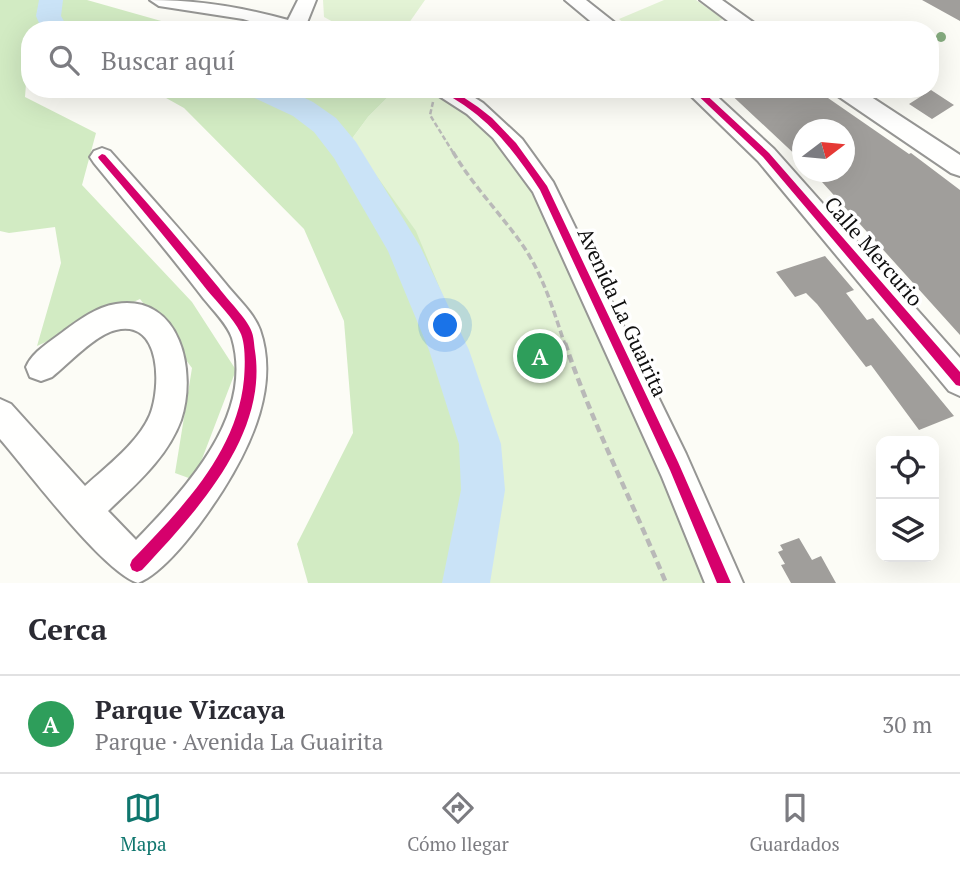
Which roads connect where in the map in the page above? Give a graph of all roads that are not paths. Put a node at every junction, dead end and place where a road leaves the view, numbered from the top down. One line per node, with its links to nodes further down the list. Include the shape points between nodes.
1 (159, 0): 5 (street)
2 (307, 0): 7 (street)
3 (574, 0): 8 (street)
4 (709, 0): 9 (street)
5 (206, 4): 6 (street)
6 (270, 21)
7 (301, 21)
8 (602, 21)
9 (740, 21)
10 (450, 98): 20 (street, Avenida La Guairita, via 479,111 502,131 544,189)
11 (705, 98): 16 (street, Calle Mercurio, via 766,155)
12 (856, 98): 14 (street)
13 (102, 157): 19 (street, via 246,331 251,348 246,405 229,453)
14 (960, 167)
15 (41, 367): 18 (street, via 109,318 129,315 148,321 167,344 171,380 165,418 148,446)
16 (960, 382)
17 (0, 415): 18 (street)
18 (84, 510): 19 (street)
19 (136, 574)
20 (724, 583)

